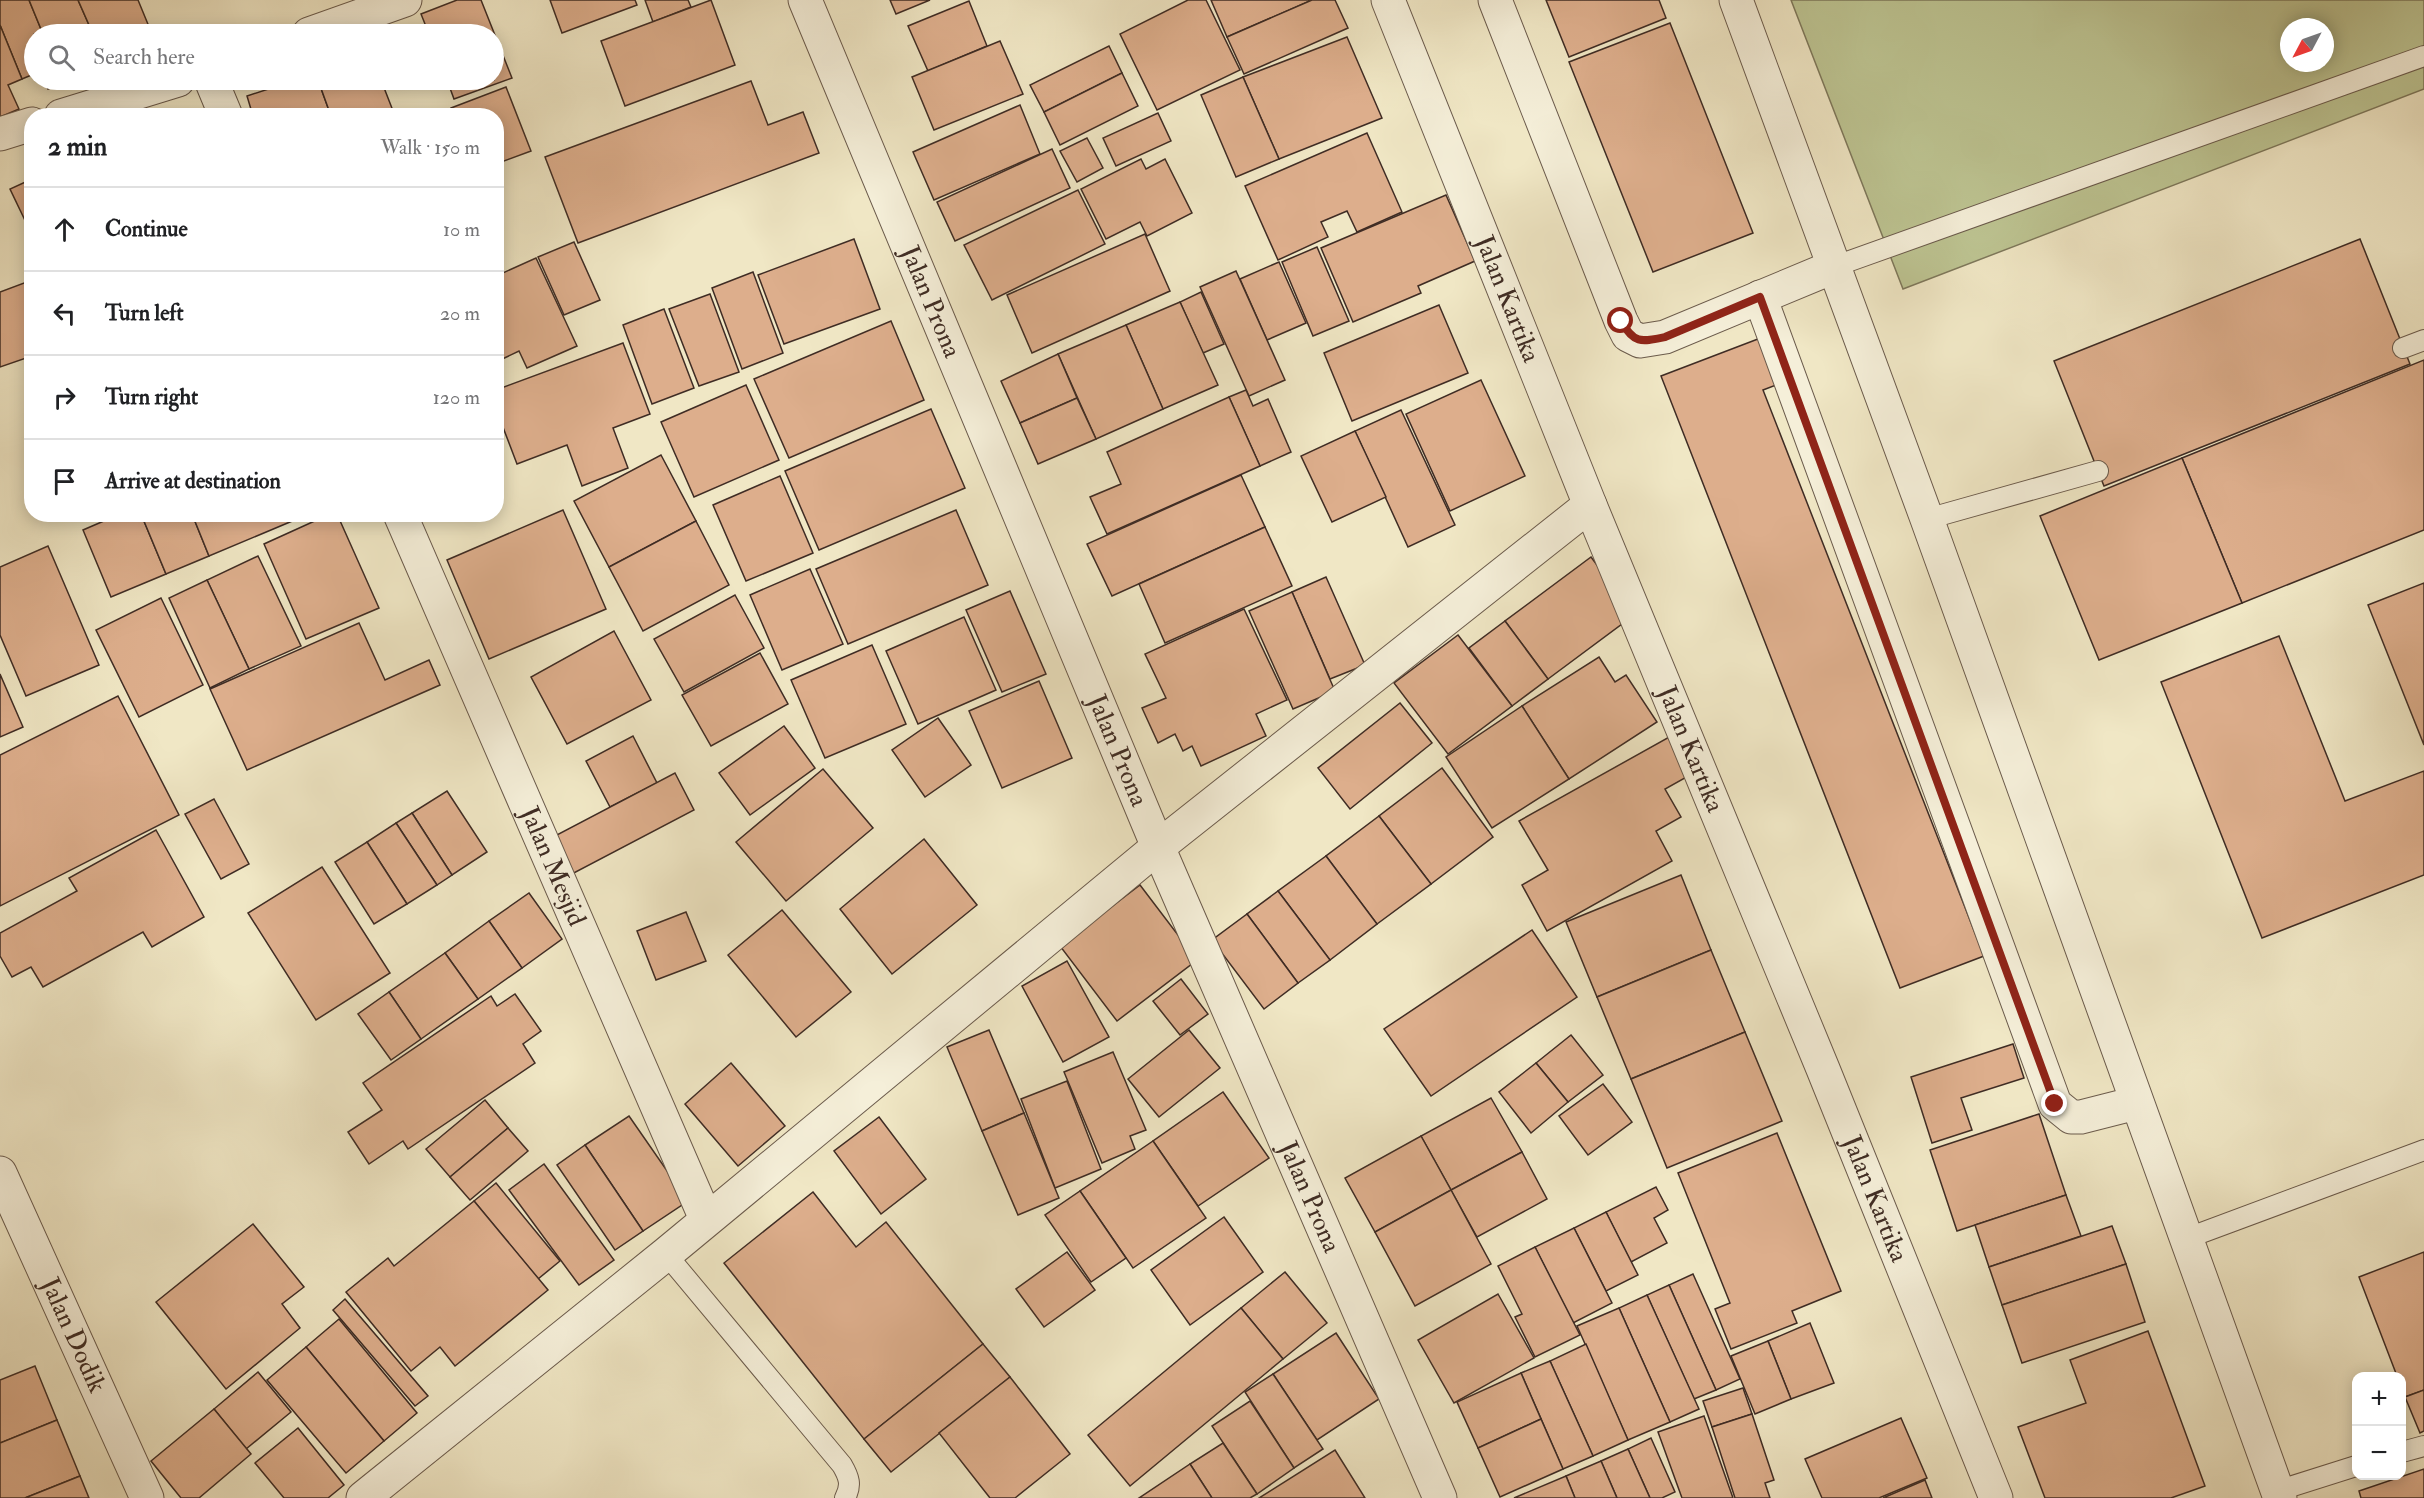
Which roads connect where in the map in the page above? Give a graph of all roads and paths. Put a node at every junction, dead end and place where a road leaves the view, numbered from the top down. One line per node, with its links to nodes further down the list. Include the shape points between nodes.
1 (405, 0): 6 (street)
2 (805, 0): 22 (street, Jalan Prona)
3 (1388, 0): 19 (street, Jalan Kartika)
4 (1495, 0): 15 (street, via 1629,334 1640,341 1665,337)
5 (1736, 0): 14 (street)
6 (337, 24)
7 (2424, 56): 14 (lane)
8 (146, 90): 10 (street)
9 (215, 90): 11 (street)
10 (87, 108)
11 (223, 108)
12 (24, 126): 13 (street)
13 (0, 134)
14 (1833, 267): 15 (street); 20 (street)
15 (1760, 297): 23 (street, via 2055,1104 2071,1117 2080,1117)
16 (2424, 340): 17 (lane)
17 (2403, 348)
18 (2098, 471): 20 (lane)
19 (1590, 505): 22 (street); 37 (street, Jalan Kartika)
20 (1927, 519): 23 (street)
21 (403, 522): 26 (street, Jalan Mesjid)
22 (1158, 847): 26 (street); 36 (street, Jalan Prona)
23 (2136, 1103): 27 (street)
24 (2424, 1150): 27 (lane)
25 (0, 1173): 33 (street, Jalan Dodik)
26 (706, 1219): 28 (street)
27 (2185, 1239): 32 (street)
28 (666, 1254): 34 (street); 35 (lane, via 842,1465 850,1487)
29 (2424, 1446): 30 (lane)
30 (2406, 1451)
31 (2352, 1467): 32 (lane)
32 (2278, 1494)
33 (147, 1498)
34 (363, 1498)
35 (844, 1498)
36 (1440, 1498)
37 (1996, 1498)

